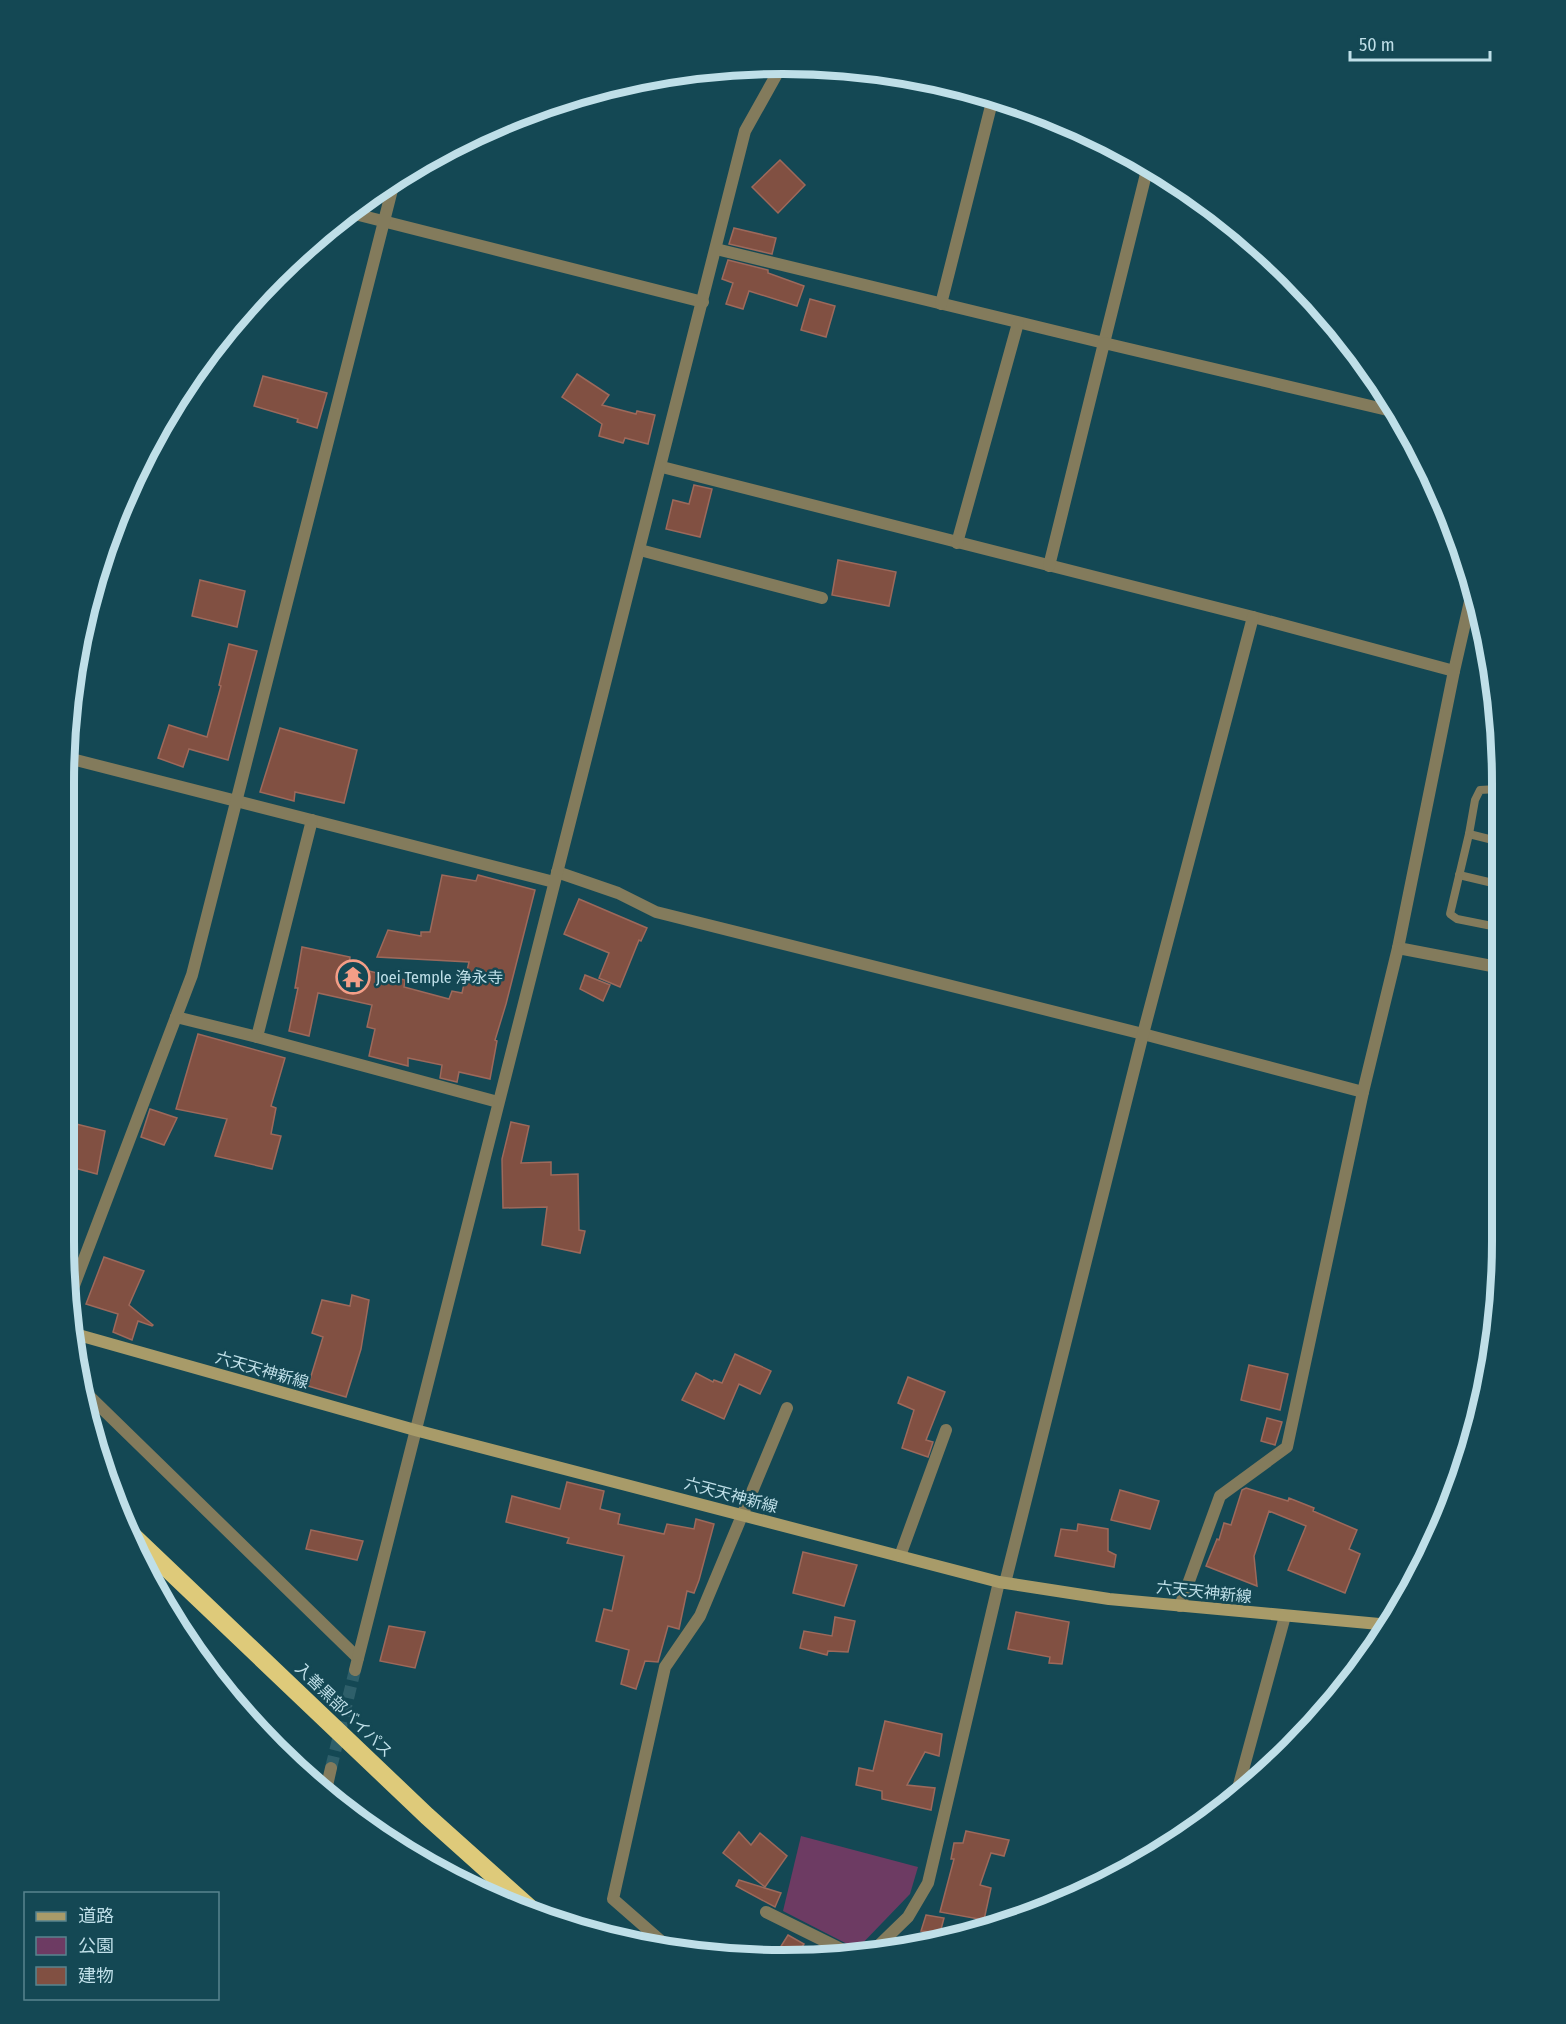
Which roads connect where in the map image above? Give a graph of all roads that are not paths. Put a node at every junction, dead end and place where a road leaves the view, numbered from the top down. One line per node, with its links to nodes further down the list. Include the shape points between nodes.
1 (777, 74): 7 (street, via 746,131)
2 (991, 105): 9 (street)
3 (1146, 174): 11 (street)
4 (392, 191): 6 (street)
5 (358, 215): 6 (street)
6 (384, 222): 8 (street); 23 (street)
7 (716, 249): 8 (street); 9 (street)
8 (703, 302): 13 (street)
9 (941, 304): 10 (street)
10 (1018, 323): 11 (street); 14 (street)
11 (1104, 343): 12 (street); 16 (street)
12 (1386, 410)
13 (662, 467): 14 (street); 15 (street)
14 (957, 543): 16 (street)
15 (640, 550): 17 (street); 28 (street)
16 (1048, 566): 19 (street)
17 (822, 598)
18 (1469, 604): 20 (street)
19 (1253, 617): 20 (street); 34 (street)
20 (1454, 671): 31 (street)
21 (75, 760): 23 (street)
22 (1492, 789): 25 (lane, via 1480,790)
23 (237, 801): 24 (street); 33 (street, via 192,975)
24 (312, 820): 28 (street); 35 (street)
25 (1469, 834): 26 (lane); 27 (lane)
26 (1492, 840)
27 (1459, 875): 29 (lane); 30 (lane, via 1450,914)
28 (556, 877): 34 (street, via 618,893 656,912); 37 (street)
29 (1492, 883)
30 (1492, 926)
31 (1398, 948): 32 (street); 36 (street)
32 (1492, 966)
33 (176, 1017): 35 (street); 38 (street)
34 (1143, 1034): 36 (street); 47 (street)
35 (257, 1037): 37 (street)
36 (1364, 1092): 48 (street, via 1287,1447 1220,1496)
37 (498, 1102): 42 (street)
38 (75, 1283)
39 (80, 1335): 42 (main road, 六天天神新線)
40 (92, 1399): 42 (street, via 357,1664)
41 (787, 1408): 44 (street)
42 (415, 1430): 44 (main road, 六天天神新線)
43 (946, 1430): 46 (street)
44 (742, 1515): 46 (main road, 六天天神新線); 56 (street, via 700,1616 665,1666 613,1899)
45 (143, 1547): 54 (highway, 入善黒部バイパス, via 418,1808)
46 (900, 1557): 47 (main road, 六天天神新線)
47 (1002, 1583): 48 (main road, 六天天神新線); 57 (street, via 928,1883 908,1917)
48 (1180, 1606): 49 (main road, 六天天神新線)
49 (1285, 1616): 50 (main road, 六天天神新線); 53 (street)
50 (1380, 1623)
51 (332, 1768): 52 (street)
52 (328, 1784)
53 (1239, 1784)
54 (520, 1900)
55 (766, 1912): 58 (street)
56 (659, 1939)
57 (881, 1943)
58 (839, 1948)

